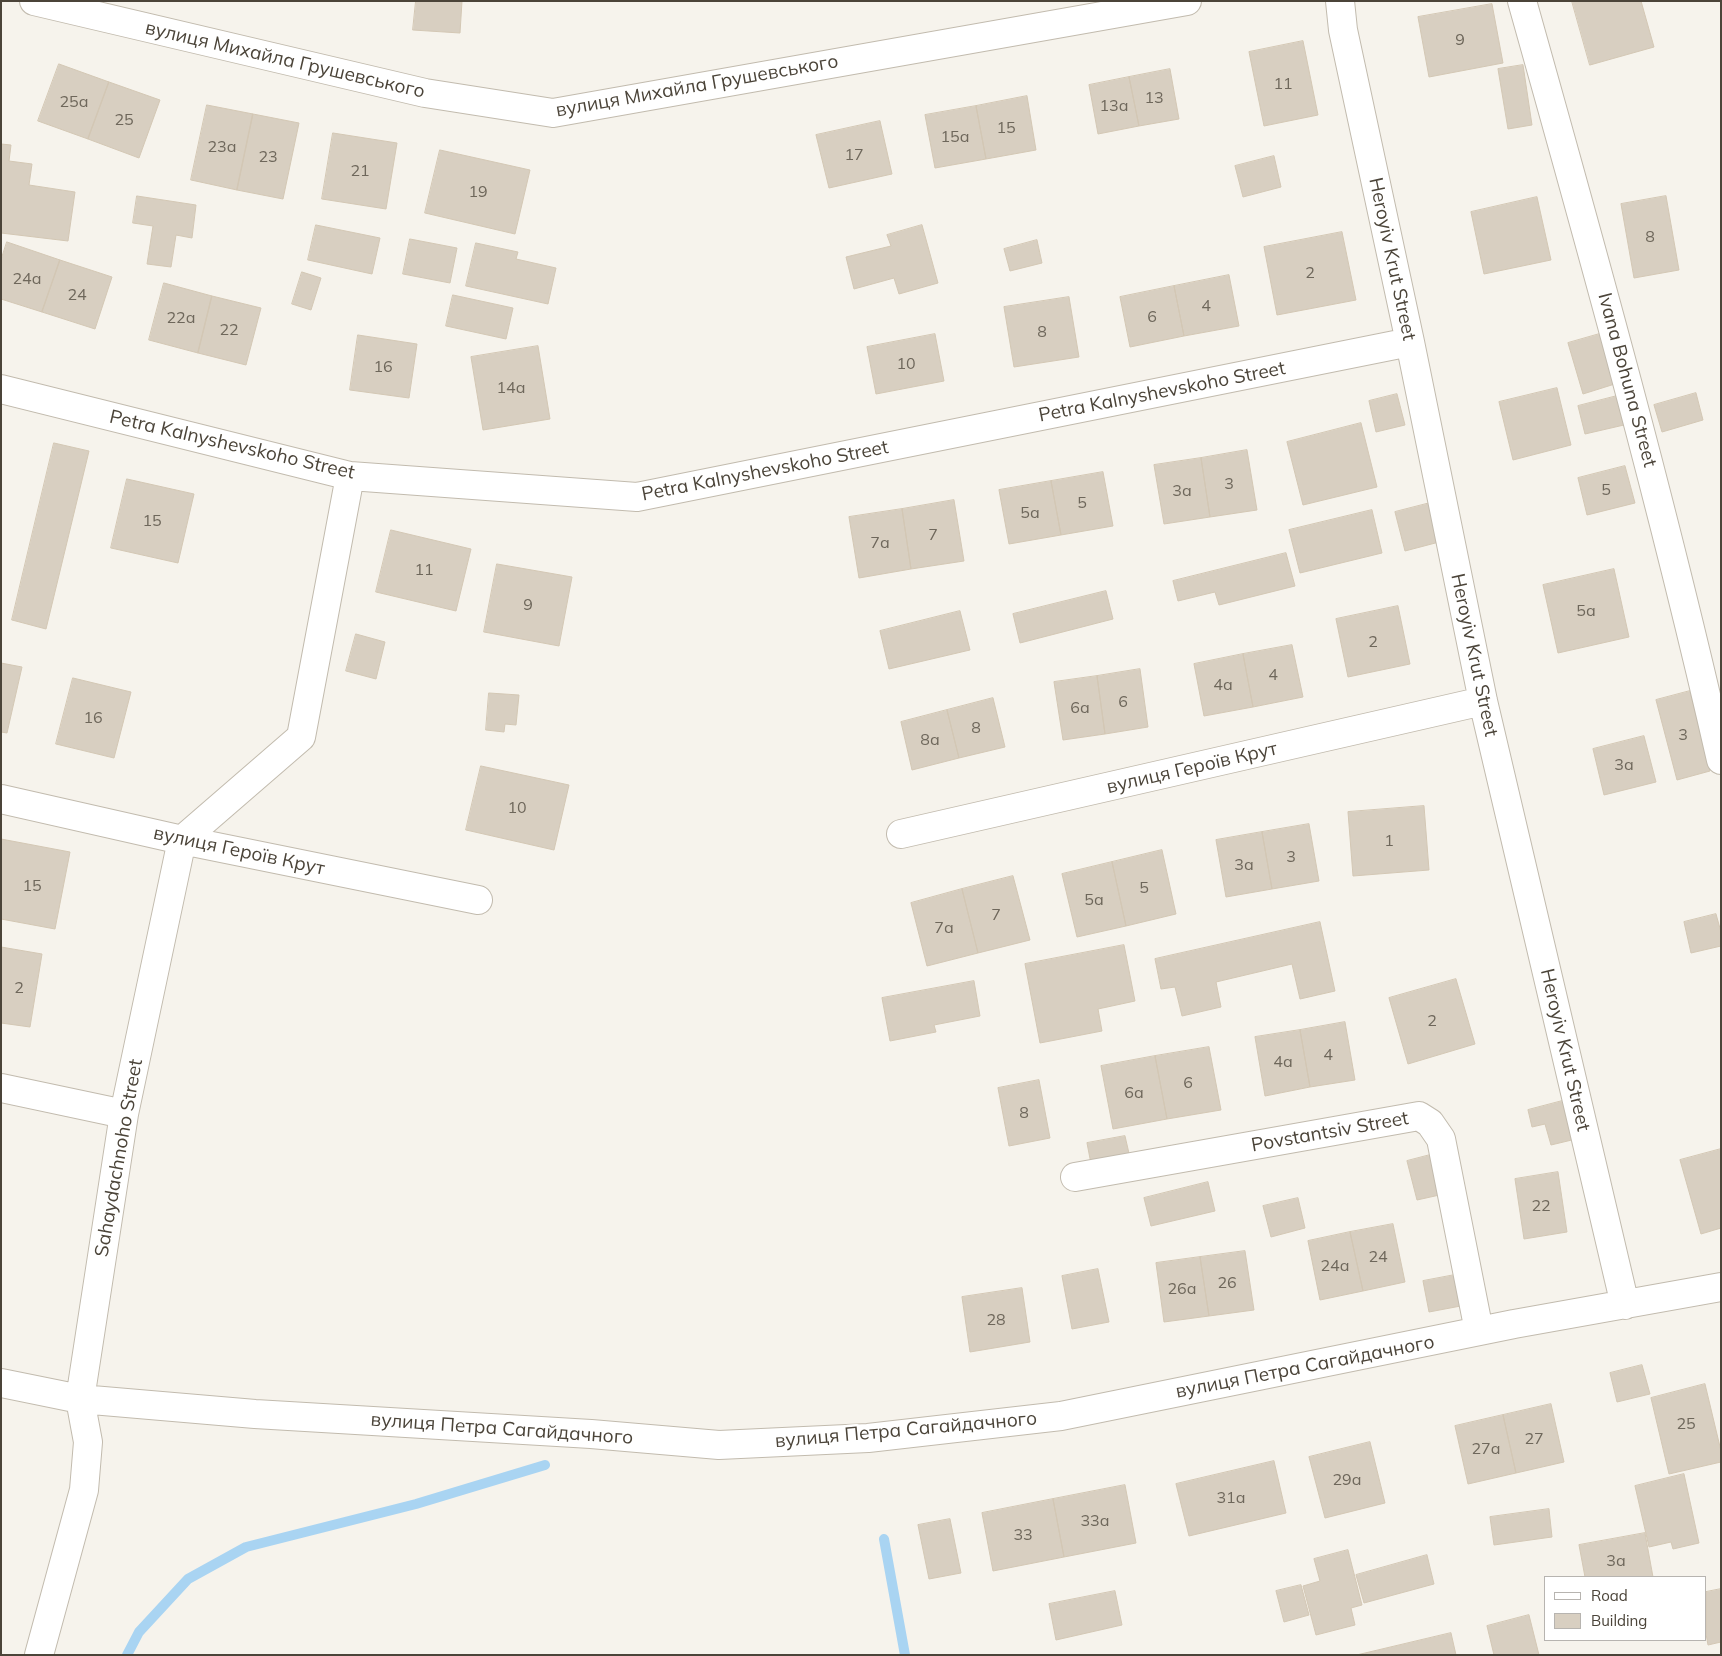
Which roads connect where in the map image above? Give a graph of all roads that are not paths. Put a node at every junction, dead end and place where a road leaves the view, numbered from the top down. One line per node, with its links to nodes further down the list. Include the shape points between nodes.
1 (34, 1): 2 (street, вулиця Михайла Грушевського, via 425,93 553,113)
2 (1187, 1)
3 (1340, 1): 5 (street, Heroyiv Krut Street, via 1343,30)
4 (1522, 1): 9 (street, Ivana Bohuna Street, via 1591,244 1686,607)
5 (1410, 342): 7 (street, Petra Kalnyshevskoho Street, via 637,498); 8 (street, Heroyiv Krut Street)
6 (1, 389): 7 (street, Petra Kalnyshevskoho Street)
7 (350, 476): 12 (street, via 301,738)
8 (1483, 701): 11 (street, вулиця Героїв Крут); 18 (street, Heroyiv Krut Street)
9 (1721, 760)
10 (1, 799): 12 (street, вулиця Героїв Крут)
11 (902, 834)
12 (182, 840): 13 (street, вулиця Героїв Крут); 15 (street, Sahaydachnoho Street)
13 (478, 900)
14 (1, 1088): 15 (street)
15 (124, 1114): 21 (street, Sahaydachnoho Street)
16 (1075, 1177): 19 (street, Povstantsiv Street, via 1418,1116 1430,1123 1441,1139)
17 (1721, 1287): 18 (street, вулиця Петра Сагайдачного)
18 (1625, 1306): 19 (street, вулиця Петра Сагайдачного)
19 (1479, 1331): 21 (street, вулиця Петра Сагайдачного, via 1061,1416 868,1438 719,1445)
20 (1, 1383): 21 (street)
21 (80, 1399): 22 (street, Sahaydachnoho Street, via 88,1442 84,1490)
22 (39, 1655)

